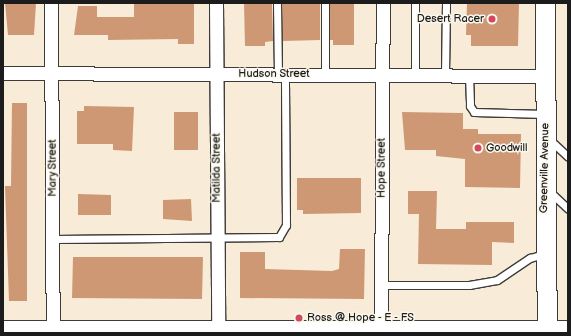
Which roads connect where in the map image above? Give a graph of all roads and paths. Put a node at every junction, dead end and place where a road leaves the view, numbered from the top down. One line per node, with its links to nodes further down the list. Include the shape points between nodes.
1 (51, 3): 10 (street, Mary Street)
2 (216, 3): 11 (street, Matilda Street)
3 (277, 3): 12 (lane)
4 (325, 3): 13 (lane)
5 (383, 3): 14 (street, Hope Street)
6 (415, 3): 15 (lane)
7 (446, 3): 16 (lane)
8 (546, 3): 18 (street, Greenville Avenue)
9 (3, 73): 10 (street, Hudson Street)
10 (53, 73): 11 (street, Hudson Street); 24 (street, Mary Street)
11 (216, 74): 12 (street, Hudson Street); 25 (street, Matilda Street)
12 (282, 74): 13 (street, Hudson Street); 25 (lane, via 286,225 279,238)
13 (325, 74): 14 (street, Hudson Street)
14 (383, 75): 15 (street, Hudson Street); 27 (street, Hope Street)
15 (415, 75): 16 (street, Hudson Street)
16 (445, 75): 17 (street, Hudson Street)
17 (469, 75): 18 (street, Hudson Street); 19 (lane, via 470,106 474,112)
18 (545, 76): 19 (street, Greenville Avenue)
19 (545, 114): 20 (street, Greenville Avenue)
20 (545, 135): 21 (lane); 22 (street, Greenville Avenue)
21 (568, 157)
22 (544, 187): 23 (lane); 26 (street, Greenville Avenue)
23 (568, 209)
24 (53, 239): 25 (lane); 30 (street, Mary Street)
25 (217, 239): 31 (street, Matilda Street)
26 (544, 254): 27 (lane, via 530,258 497,280 469,285); 33 (street, Greenville Avenue)
27 (381, 285): 32 (street, Hope Street)
28 (3, 330): 30 (street)
29 (568, 330): 33 (street)
30 (53, 332): 31 (street)
31 (218, 332): 32 (street)
32 (381, 333): 33 (street)
33 (547, 333)

